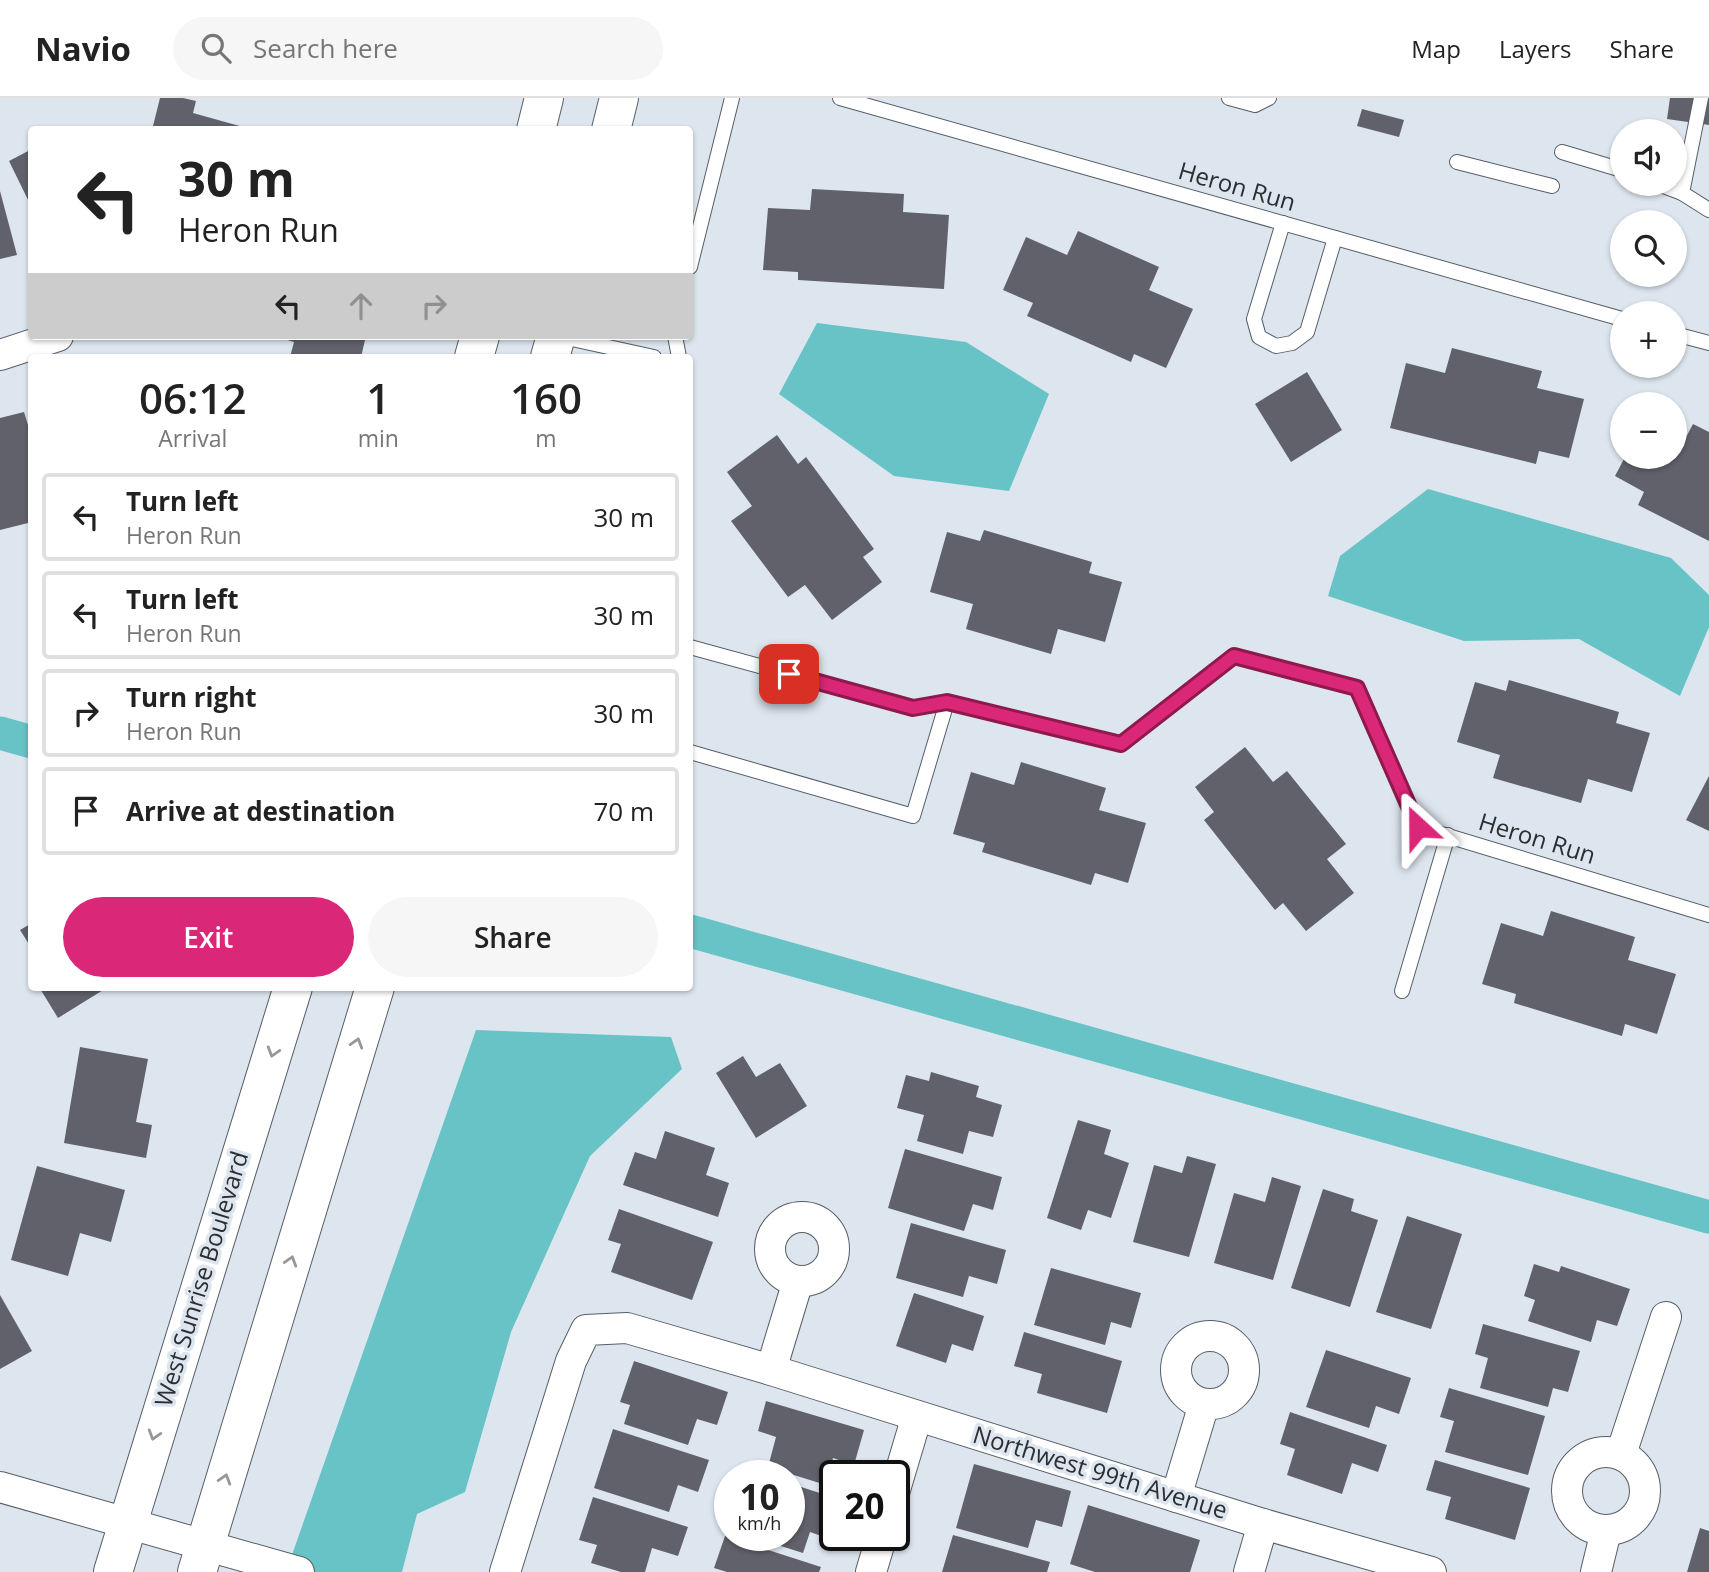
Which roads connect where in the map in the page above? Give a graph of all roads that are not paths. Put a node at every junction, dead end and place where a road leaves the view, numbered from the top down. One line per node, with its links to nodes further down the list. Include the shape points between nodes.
1 (544, 98): 8 (highway)
2 (619, 98): 9 (highway)
3 (732, 98): 19 (lane)
4 (840, 98): 17 (lane, Heron Run)
5 (1229, 98): 6 (lane, via 1255,105)
6 (1269, 98)
7 (1701, 98): 13 (lane)
8 (537, 126)
9 (612, 126)
10 (1562, 152): 12 (lane)
11 (1457, 162): 14 (lane)
12 (1610, 166)
13 (1687, 168)
14 (1552, 186)
15 (1687, 196): 16 (lane)
16 (1709, 210)
17 (1283, 223): 18 (lane, Heron Run); 18 (lane, via 1254,319 1259,337 1276,345 1292,343 1307,332)
18 (1335, 238): 20 (lane, Heron Run)
19 (693, 255)
20 (1610, 316)
21 (1687, 338): 24 (lane)
22 (46, 340): 26 (street)
23 (575, 340): 25 (lane)
24 (1709, 344)
25 (640, 354)
26 (0, 355)
27 (693, 648): 28 (lane, Heron Run, via 913,708)
28 (947, 702): 29 (lane, via 913,816); 30 (lane, Heron Run, via 1121,744 1234,656 1344,684 1357,688 1418,827)
29 (693, 753)
30 (1448, 835): 31 (lane, Heron Run); 34 (lane)
31 (1709, 915)
32 (292, 991): 44 (highway, West Sunrise Boulevard, one-way to 44)
33 (373, 991): 48 (highway, one-way to 33)
34 (1402, 991)
35 (798, 1281): 37 (street)
36 (1666, 1317): 40 (street)
37 (771, 1370): 39 (street, Northwest 99th Avenue); 51 (street, Northwest 99th Avenue, via 627,1328 586,1330 571,1361)
38 (1204, 1404): 43 (street)
39 (917, 1416): 41 (street); 43 (street, Northwest 99th Avenue)
40 (1621, 1454): 46 (street, via 1640,1471 1644,1497 1631,1521); 46 (street, via 1597,1452 1586,1457 1569,1475 1566,1488 1567,1500 1581,1522)
41 (904, 1460)
42 (0, 1487): 44 (street)
43 (1176, 1497): 45 (street, Northwest 99th Avenue)
44 (127, 1522): 48 (street); 49 (highway, West Sunrise Boulevard)
45 (1263, 1524): 53 (street); 54 (street, Northwest 99th Avenue)
46 (1606, 1531): 55 (street)
47 (877, 1551): 52 (street)
48 (201, 1558): 50 (street, via 266,1562)
49 (113, 1572)
50 (299, 1572)
51 (505, 1572)
52 (871, 1572)
53 (1249, 1572)
54 (1431, 1572)
55 (1596, 1572)

